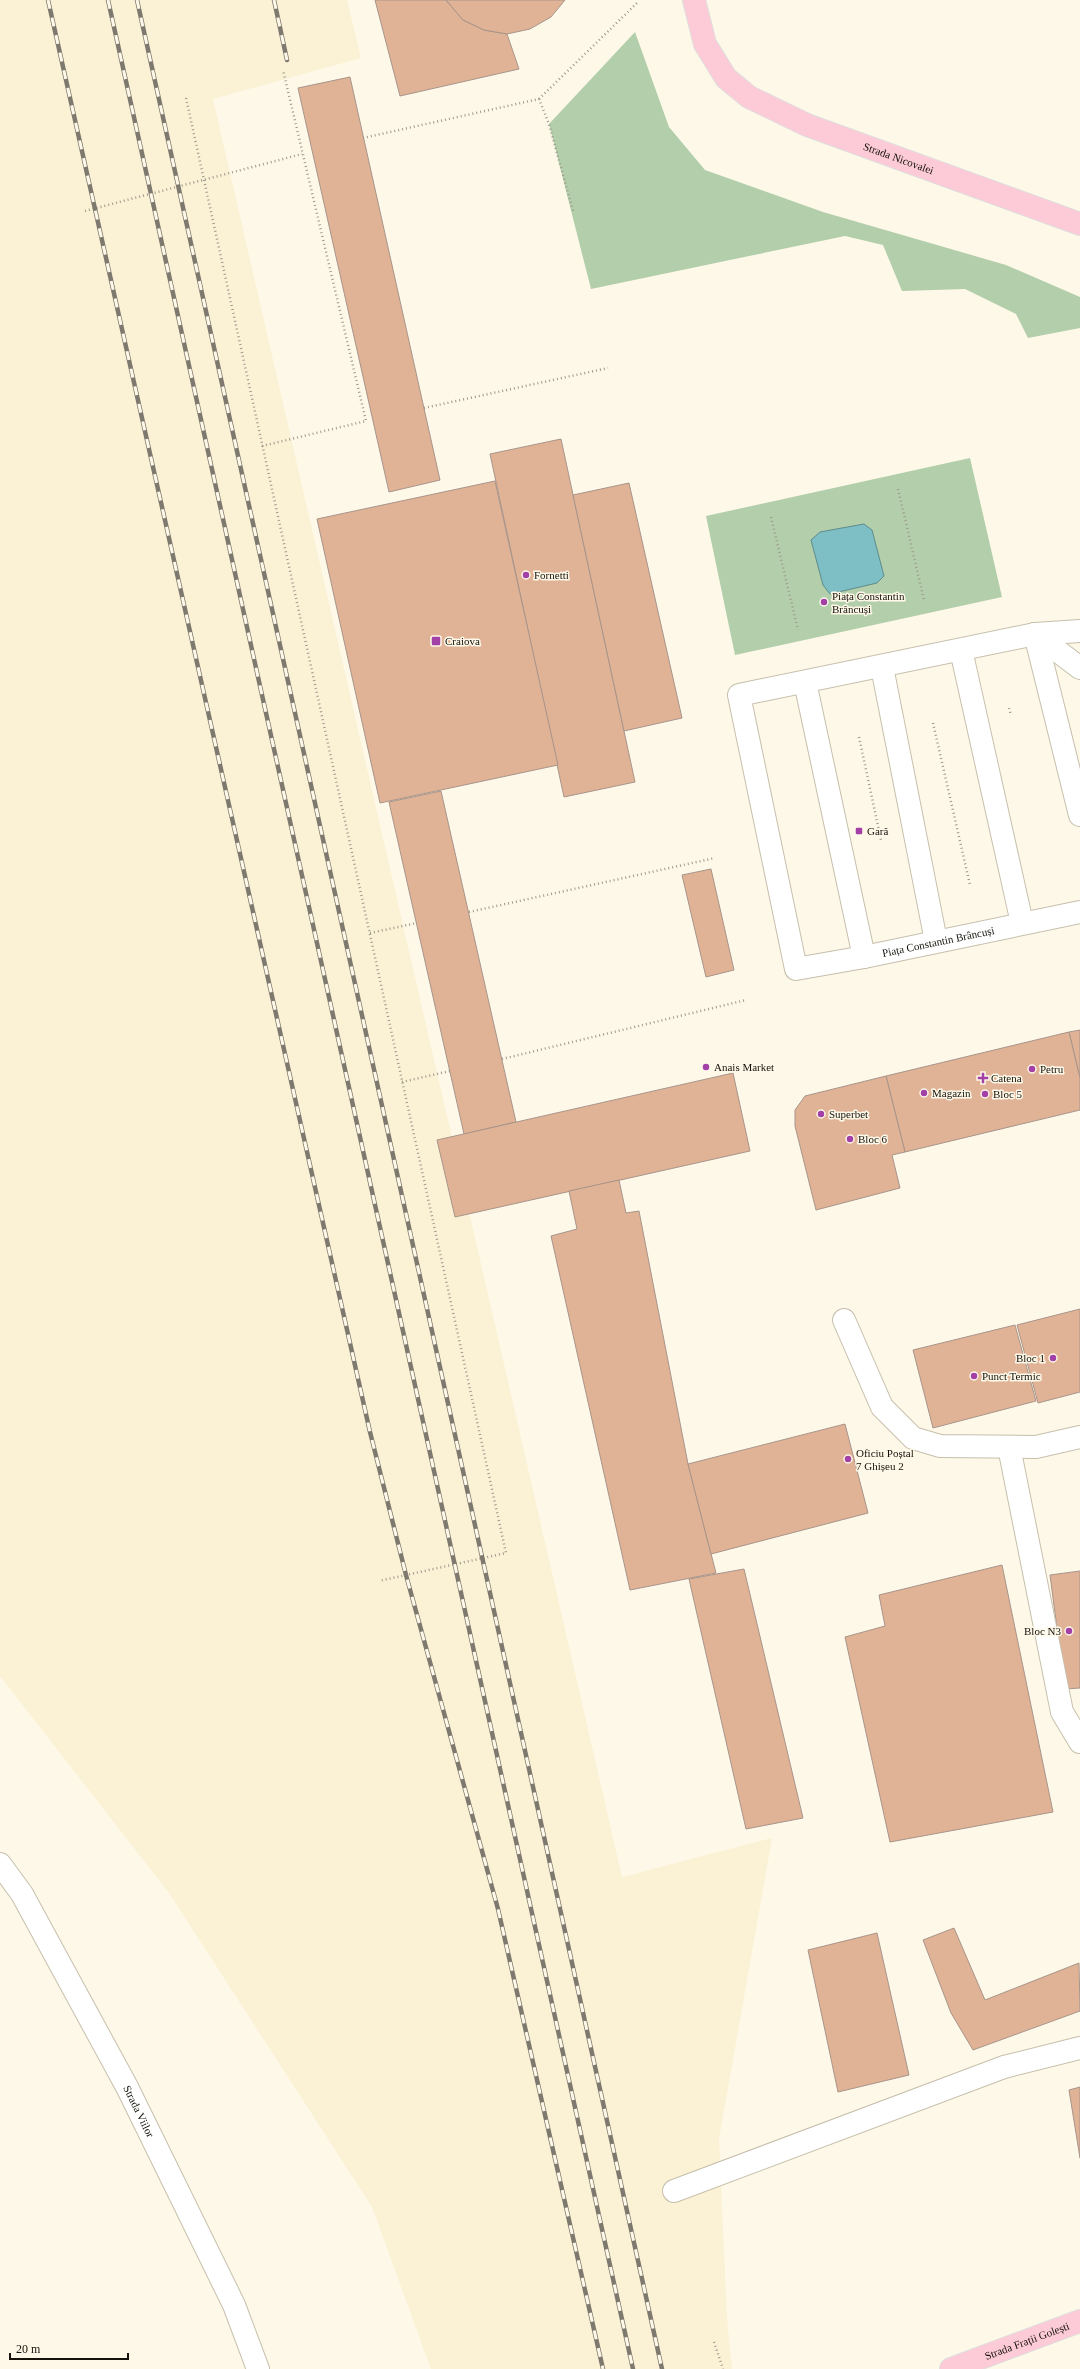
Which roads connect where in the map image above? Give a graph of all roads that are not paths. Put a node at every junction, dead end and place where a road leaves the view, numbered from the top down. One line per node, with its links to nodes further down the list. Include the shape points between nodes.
1 (694, 0): 2 (main road, Strada Nicovalei, via 705,44 726,78 749,97 807,125)
2 (1080, 224)
3 (1080, 631): 4 (street)
4 (1035, 634): 5 (street); 7 (street); 9 (street)
5 (961, 650): 6 (street); 11 (street)
6 (882, 667): 8 (street); 12 (street)
7 (1080, 668)
8 (805, 682): 13 (street); 13 (street, Piața Constantin Brâncuși, via 739,695 796,969)
9 (1080, 815)
10 (1080, 912): 11 (street, Piața Constantin Brâncuși)
11 (1022, 923): 12 (street, Piața Constantin Brâncuși)
12 (936, 940): 13 (street, Piața Constantin Brâncuși)
13 (864, 957)
14 (844, 1320): 16 (street, via 882,1407 913,1438 940,1446)
15 (1080, 1437): 16 (street, via 1036,1447)
16 (1009, 1447): 17 (street, via 1062,1712)
17 (1080, 1742)
18 (0, 1864): 22 (street, Strada Viilor, via 22,1894 127,2087 234,2305)
19 (1080, 2048): 20 (street, via 1004,2067)
20 (674, 2191)
21 (1080, 2321): 23 (main road, Strada Frații Golești)
22 (258, 2369)
23 (951, 2369)

